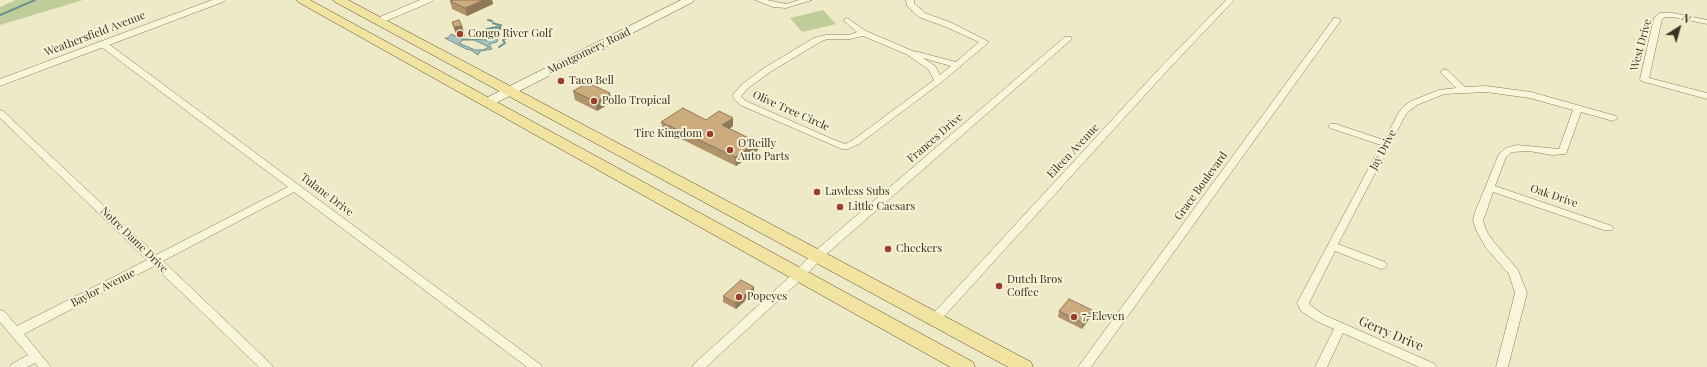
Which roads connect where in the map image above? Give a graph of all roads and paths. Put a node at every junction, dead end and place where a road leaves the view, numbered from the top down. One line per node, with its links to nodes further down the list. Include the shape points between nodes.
1 (220, 0): 18 (street, Weathersfield Avenue)
2 (302, 0): 11 (main road)
3 (339, 0): 14 (main road)
4 (428, 0): 14 (street)
5 (674, 0): 24 (main road, Montgomery Road)
6 (689, 0): 24 (main road, Montgomery Road)
7 (759, 0): 8 (street, via 786,6)
8 (808, 0)
9 (910, 0): 20 (street, via 910,4 922,15 985,42)
10 (1230, 0): 42 (street, Eileen Avenue)
11 (328, 14): 14 (main road, via 340,15 356,22); 27 (main road)
12 (848, 20): 16 (street)
13 (1337, 20): 53 (street, Grace Boulevard)
14 (378, 21): 24 (main road)
15 (1707, 22): 26 (street, West Drive, via 1673,15 1658,18 1644,79)
16 (863, 33): 19 (street); 22 (street, Olive Tree Circle, via 817,40 767,70 736,96 743,103 777,119 845,147 856,142)
17 (1068, 39): 37 (street, Frances Drive)
18 (103, 44): 23 (street, Weathersfield Avenue); 33 (street, Tulane Drive)
19 (909, 52): 20 (street); 22 (street, via 932,68)
20 (956, 65): 22 (street, Olive Tree Circle)
21 (1444, 72): 25 (street)
22 (938, 80)
23 (0, 83)
24 (504, 89): 27 (main road, Montgomery Road); 37 (main road)
25 (1463, 90): 28 (street, Jay Drive, via 1531,95); 32 (street, Jay Drive, via 1442,92 1414,103 1401,116)
26 (1707, 96)
27 (483, 99): 40 (main road)
28 (1578, 108): 30 (street, Jay Drive); 34 (street, via 1563,152 1529,148 1509,150 1502,156)
29 (0, 113): 38 (street, Notre Dame Drive)
30 (1613, 118)
31 (1333, 126): 32 (street)
32 (1387, 144): 36 (street, Jay Drive)
33 (296, 187): 38 (street, Baylor Avenue); 49 (street, Tulane Drive)
34 (1491, 188): 35 (street, Oak Drive); 56 (street, via 1478,221 1490,245 1514,273 1521,293)
35 (1608, 228)
36 (1332, 246): 39 (street); 43 (street, Jay Drive, via 1303,302 1311,313)
37 (818, 255): 40 (street, Frances Drive); 42 (main road)
38 (155, 261): 44 (street, Baylor Avenue); 48 (street, Notre Dame Drive)
39 (1381, 265)
40 (799, 275): 50 (street, Frances Drive); 51 (main road)
41 (0, 314): 44 (street)
42 (935, 319): 52 (main road)
43 (1340, 328): 54 (street); 55 (street, Gerry Drive)
44 (15, 332): 45 (street)
45 (36, 357): 46 (street); 47 (street)
46 (16, 367)
47 (44, 367)
48 (267, 367)
49 (536, 367)
50 (698, 367)
51 (966, 367)
52 (1024, 367)
53 (1084, 367)
54 (1321, 367)
55 (1431, 367)
56 (1502, 367)

